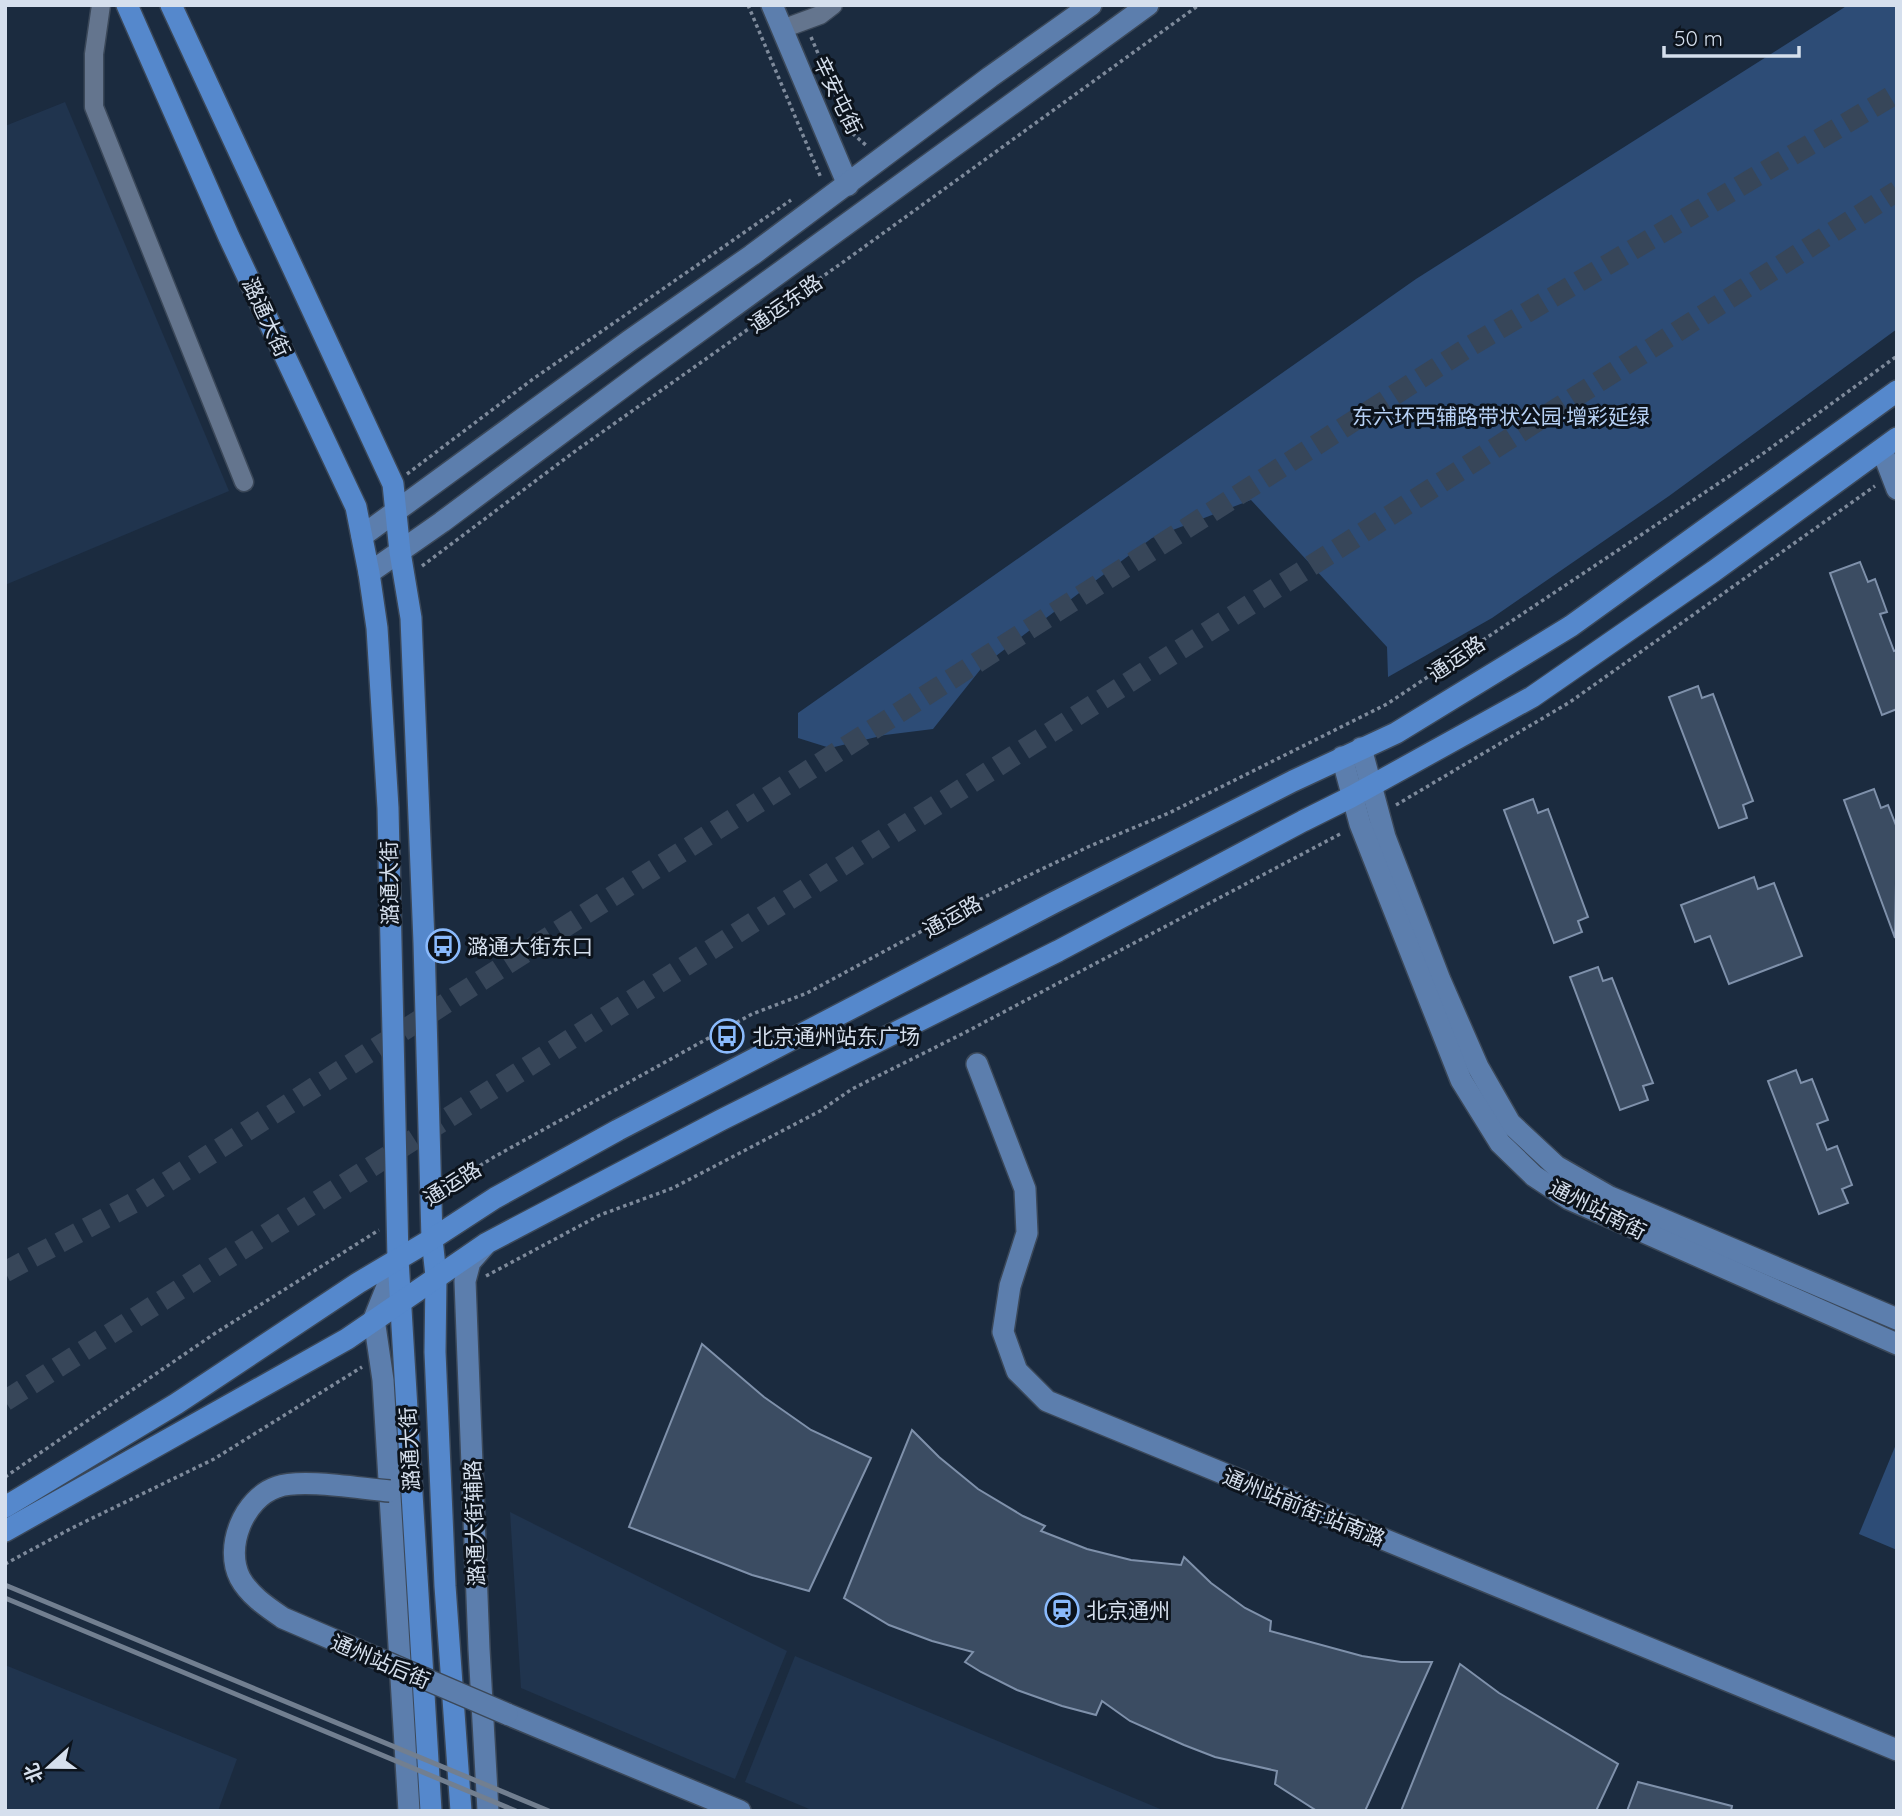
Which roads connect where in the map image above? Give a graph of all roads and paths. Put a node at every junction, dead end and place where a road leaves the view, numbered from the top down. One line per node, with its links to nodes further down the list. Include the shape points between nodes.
1 (101, 5): 23 (street, via 94,54 94,107)
2 (127, 5): 27 (main road, 潞通大街, via 356,507)
3 (171, 5): 25 (main road, 潞通大街)
4 (748, 5): 16 (path)
5 (772, 5): 11 (main road, 辛安屯街)
6 (833, 5): 10 (street)
7 (1091, 5): 14 (main road)
8 (1148, 5): 28 (main road, 通运东路)
9 (1199, 5): 30 (path, 通运东路, via 574,452)
10 (804, 21): 11 (street); 13 (path, 辛安屯街, via 852,133)
11 (782, 29): 15 (main road, 辛安屯街)
12 (874, 138): 13 (path)
13 (865, 145): 14 (path, 辛安屯街); 15 (path)
14 (883, 159): 18 (main road)
15 (840, 164): 16 (path); 18 (main road, 辛安屯街)
16 (821, 178): 17 (path)
17 (812, 185)
18 (848, 185): 26 (main road)
19 (791, 199): 25 (path, via 543,372)
20 (1897, 356): 37 (path, 通运路, via 1761,455 1387,704 1169,813 1006,887 807,993 752,1014)
21 (1897, 391): 31 (main road, 通运路, via 1571,626 1396,733)
22 (1889, 444): 24 (main road); 32 (main road, via 1532,697)
23 (244, 482)
24 (1894, 482): 34 (path, via 1570,702)
25 (393, 484): 26 (main road, 潞通大街)
26 (396, 513): 27 (main road); 28 (main road, 潞通大街)
27 (362, 536): 29 (main road, 潞通大街)
28 (400, 552): 29 (main road, 通运东路); 30 (main road, 潞通大街)
29 (369, 573): 38 (main road, 潞通大街, via 377,628 388,808)
30 (405, 580): 37 (main road, 潞通大街, via 411,618)
31 (1351, 753): 32 (main road, 通州站南街); 33 (main road, 通州站南街); 39 (main road, 通运路, via 618,1130 495,1198)
32 (1373, 785): 33 (main road); 34 (main road, 通州站南街)
33 (1351, 797): 35 (main road, 通州站南街); 40 (main road)
34 (1380, 813): 46 (main road, 通州站南街, via 1440,980 1478,1067 1510,1123 1556,1166 1610,1197)
35 (1360, 824): 43 (path, via 852,1089 820,1111 685,1182 600,1215); 47 (main road, 通州站南街, via 1461,1080 1500,1143 1534,1177 1622,1224)
36 (977, 1064): 54 (main road, 通州站前街;站南潞, via 1026,1189 1027,1233 1010,1286 1003,1332 1017,1371 1047,1401)
37 (431, 1196): 39 (main road, 潞通大街)
38 (397, 1217): 41 (main road, 潞通大街); 49 (path)
39 (432, 1239): 41 (main road, 通运路); 42 (main road, 潞通大街)
40 (487, 1243): 42 (main road); 43 (main road, 潞通大街辅路, via 470,1262)
41 (398, 1259): 44 (main road, 潞通大街); 45 (main road); 51 (main road, 通运路, via 176,1404)
42 (436, 1276): 44 (main road); 57 (main road, 潞通大街, via 445,1586)
43 (465, 1288): 58 (main road, 潞通大街辅路)
44 (400, 1301): 45 (main road); 56 (main road, 潞通大街)
45 (374, 1319): 48 (main road); 52 (main road, via 348,1339)
46 (1897, 1319)
47 (1897, 1344)
48 (380, 1356): 50 (main road); 53 (path, via 214,1459)
49 (5, 1477)
50 (390, 1491): 55 (main road); 59 (main road, 通州站后街, bridge, via 301,1484 276,1487 255,1501 239,1523 234,1548 239,1577 258,1600 283,1618)
51 (5, 1507)
52 (5, 1531)
53 (5, 1564)
54 (1897, 1750)
55 (409, 1811)
56 (431, 1811)
57 (461, 1811)
58 (488, 1811)
59 (740, 1811)

